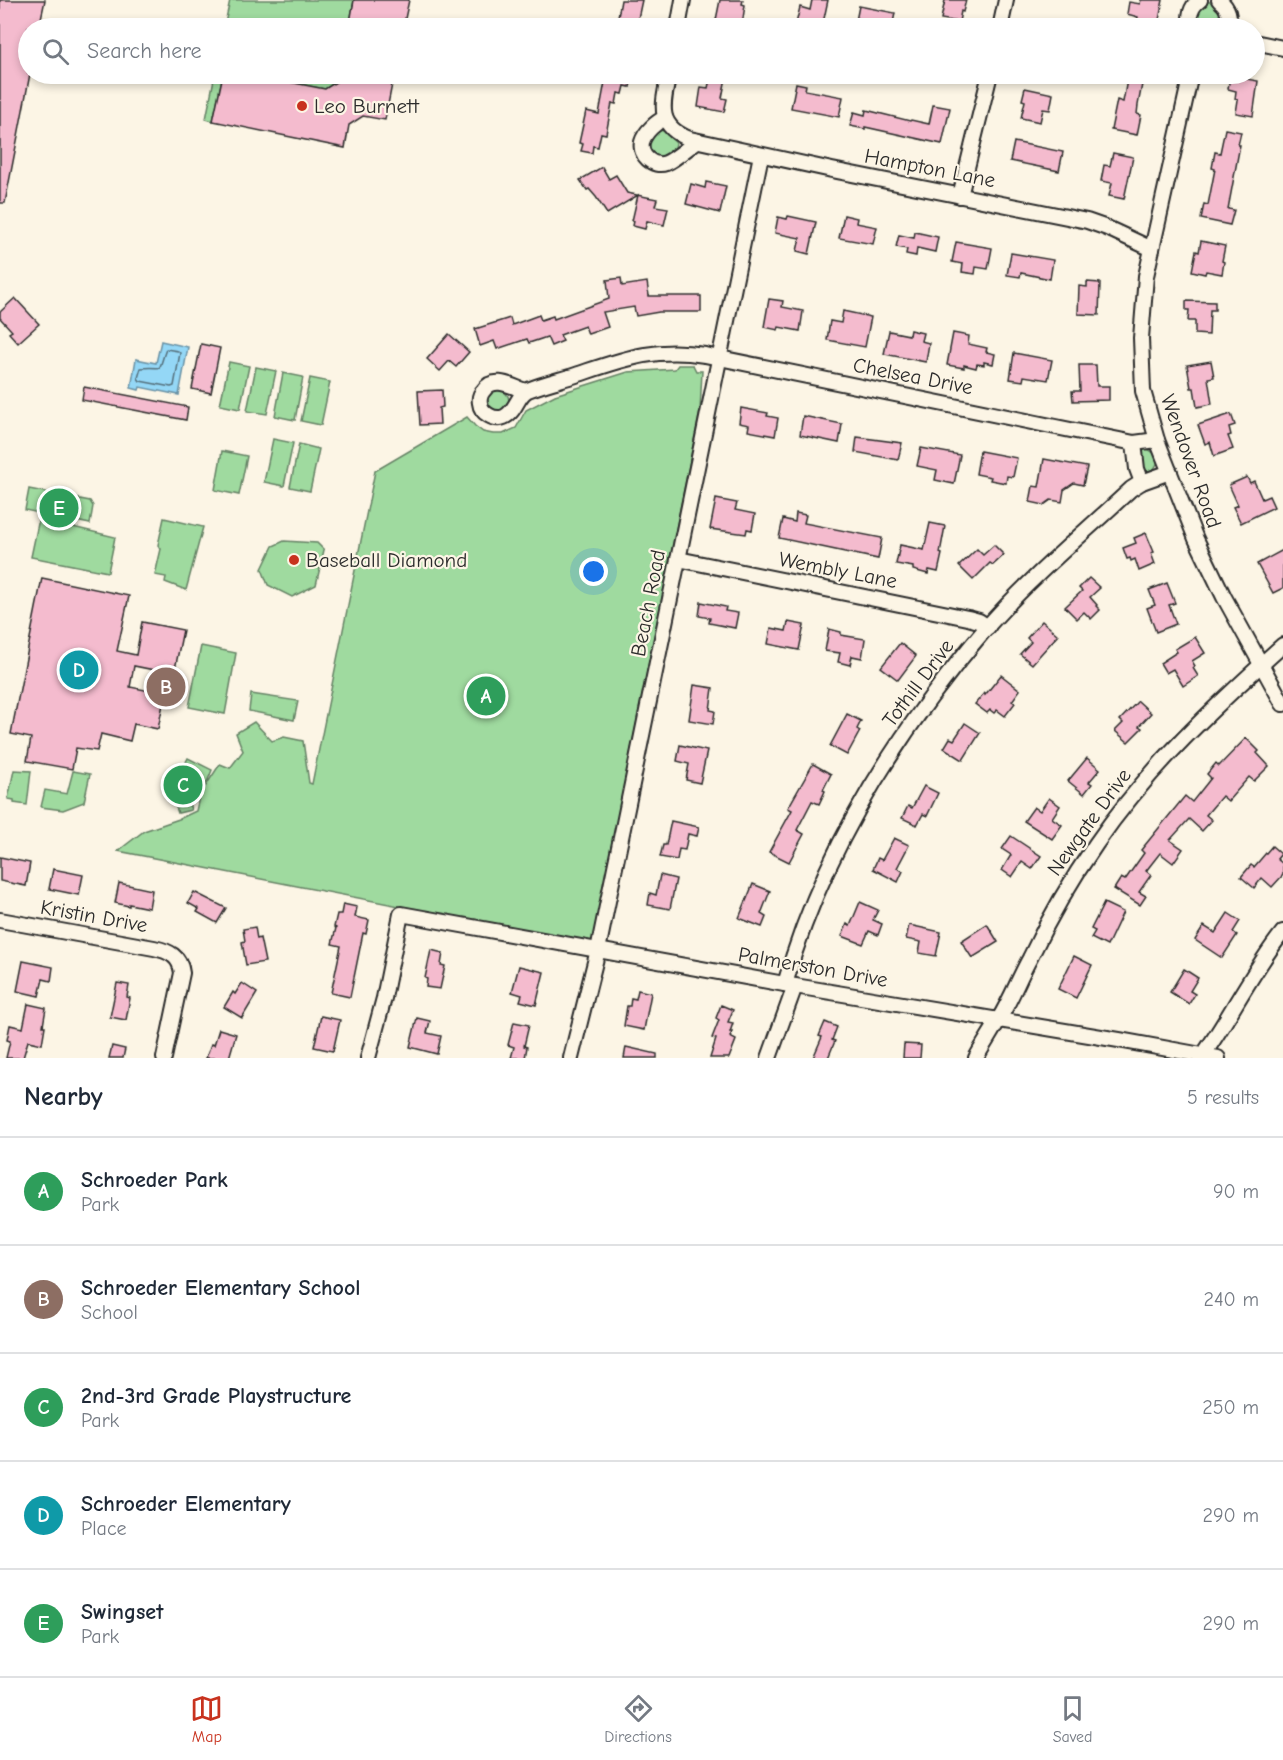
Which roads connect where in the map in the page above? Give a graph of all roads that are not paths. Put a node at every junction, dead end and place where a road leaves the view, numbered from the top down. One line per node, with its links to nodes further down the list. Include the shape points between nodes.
1 (683, 0): 5 (street)
2 (1006, 0): 6 (street)
3 (1200, 0): 7 (street, via 1192,7)
4 (1219, 0): 8 (street, via 1228,10)
5 (680, 18)
6 (1002, 18)
7 (1190, 18)
8 (1228, 18)
9 (1265, 44): 10 (street)
10 (1283, 48)
11 (667, 84): 14 (street)
12 (988, 84): 17 (street)
13 (1189, 84): 18 (street, Wendover Road)
14 (665, 118): 15 (street, Hampton Lane, via 674,131); 15 (street, via 644,138 642,147 652,162 666,163)
15 (697, 141): 16 (street, Hampton Lane)
16 (761, 155): 17 (street, Hampton Lane); 19 (street, Beach Road)
17 (960, 196): 18 (street, Hampton Lane, via 1088,221)
18 (1152, 249): 21 (street, Wendover Road, via 1142,306 1140,354 1143,390)
19 (719, 358): 20 (street, Chelsea Drive, via 677,351 650,353); 22 (street, Chelsea Drive); 25 (street, Beach Road)
20 (525, 391)
21 (1157, 440): 22 (street); 23 (street, Wendover Road)
22 (1134, 443): 24 (street)
23 (1170, 472): 24 (street, Tothill Drive); 28 (street, Wendover Road, via 1207,564)
24 (1142, 482): 26 (street, Tothill Drive, via 1089,526)
25 (678, 559): 26 (street, Wembly Lane, via 968,618); 32 (street, Beach Road)
26 (988, 627): 33 (street, Tothill Drive, via 921,712 858,810 812,905 794,952)
27 (1283, 645): 28 (street, Newgate Drive)
28 (1261, 665): 29 (street, Wendover Road); 34 (street, Newgate Drive, via 1180,741 1116,815 1055,909)
29 (1283, 704)
30 (0, 920): 36 (street, Kristin Drive, via 154,948 177,959 182,969 181,981)
31 (1283, 933): 35 (street)
32 (598, 950): 33 (street, Palmerston Drive); 37 (street, Palmerston Drive, via 401,914); 38 (street, Beach Road)
33 (790, 985): 34 (street, Palmerston Drive); 39 (street, Tothill Drive)
34 (999, 1020): 35 (street, Palmerston Drive); 40 (street, Newgate Drive)
35 (1202, 1056): 41 (street, Palmerston Drive)
36 (164, 1058)
37 (368, 1058)
38 (571, 1058)
39 (769, 1058)
40 (976, 1058)
41 (1218, 1058)

